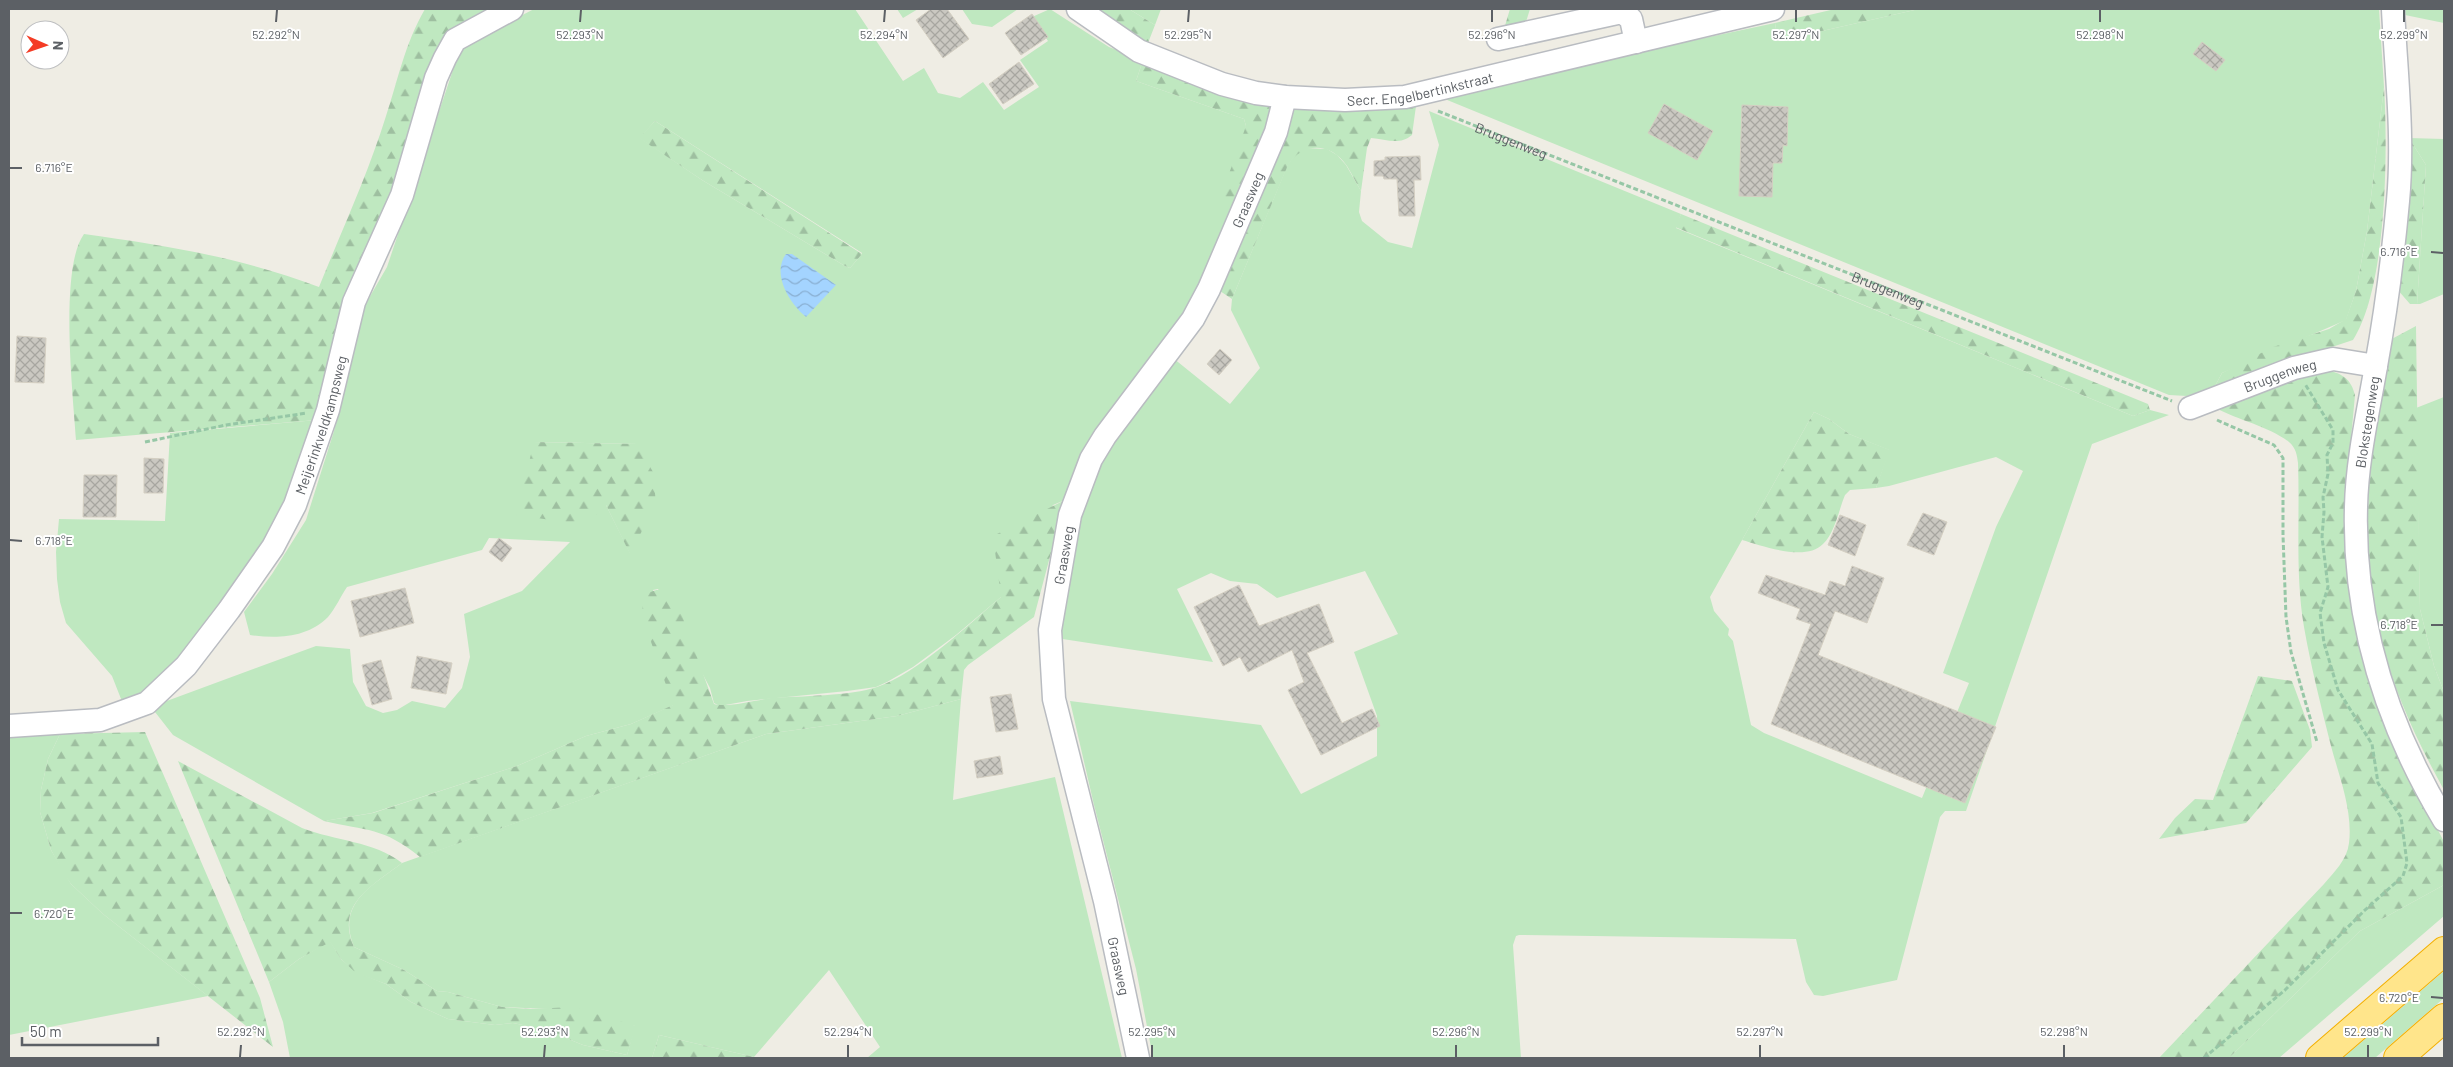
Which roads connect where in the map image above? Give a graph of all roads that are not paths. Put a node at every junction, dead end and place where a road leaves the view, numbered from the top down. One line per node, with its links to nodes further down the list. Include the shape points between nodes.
1 (512, 9): 12 (street, Meijerinkveldkampsweg, via 455,40 445,58 436,78 402,195 354,302 328,410 295,505 273,547 229,610 186,666 147,703 100,720)
2 (1078, 9): 9 (street, Secr. Engelbertinkstraat, via 1139,51 1222,84)
3 (1540, 9): 6 (street)
4 (1773, 9): 8 (street, Secr. Engelbertinkstraat)
5 (2393, 9): 10 (street, Blokstegenweg, via 2400,159 2393,250)
6 (1532, 31): 7 (street); 8 (street, via 1622,12 1631,19)
7 (1498, 39)
8 (1636, 42): 9 (street, Secr. Engelbertinkstraat, via 1405,97 1345,100)
9 (1286, 97): 16 (street, Graasweg, via 1276,132 1193,319 1091,459 1070,515 1050,630 1054,699 1105,901)
10 (2376, 366): 11 (street, Bruggenweg, via 2333,359 2294,368); 13 (street, Blokstegenweg, via 2356,506 2361,597 2375,665 2388,706 2406,749)
11 (2190, 408)
12 (9, 726)
13 (2444, 820)
14 (2444, 950): 17 (highway)
15 (2444, 1018): 18 (highway)
16 (1138, 1058)
17 (2320, 1058)
18 (2398, 1058)

